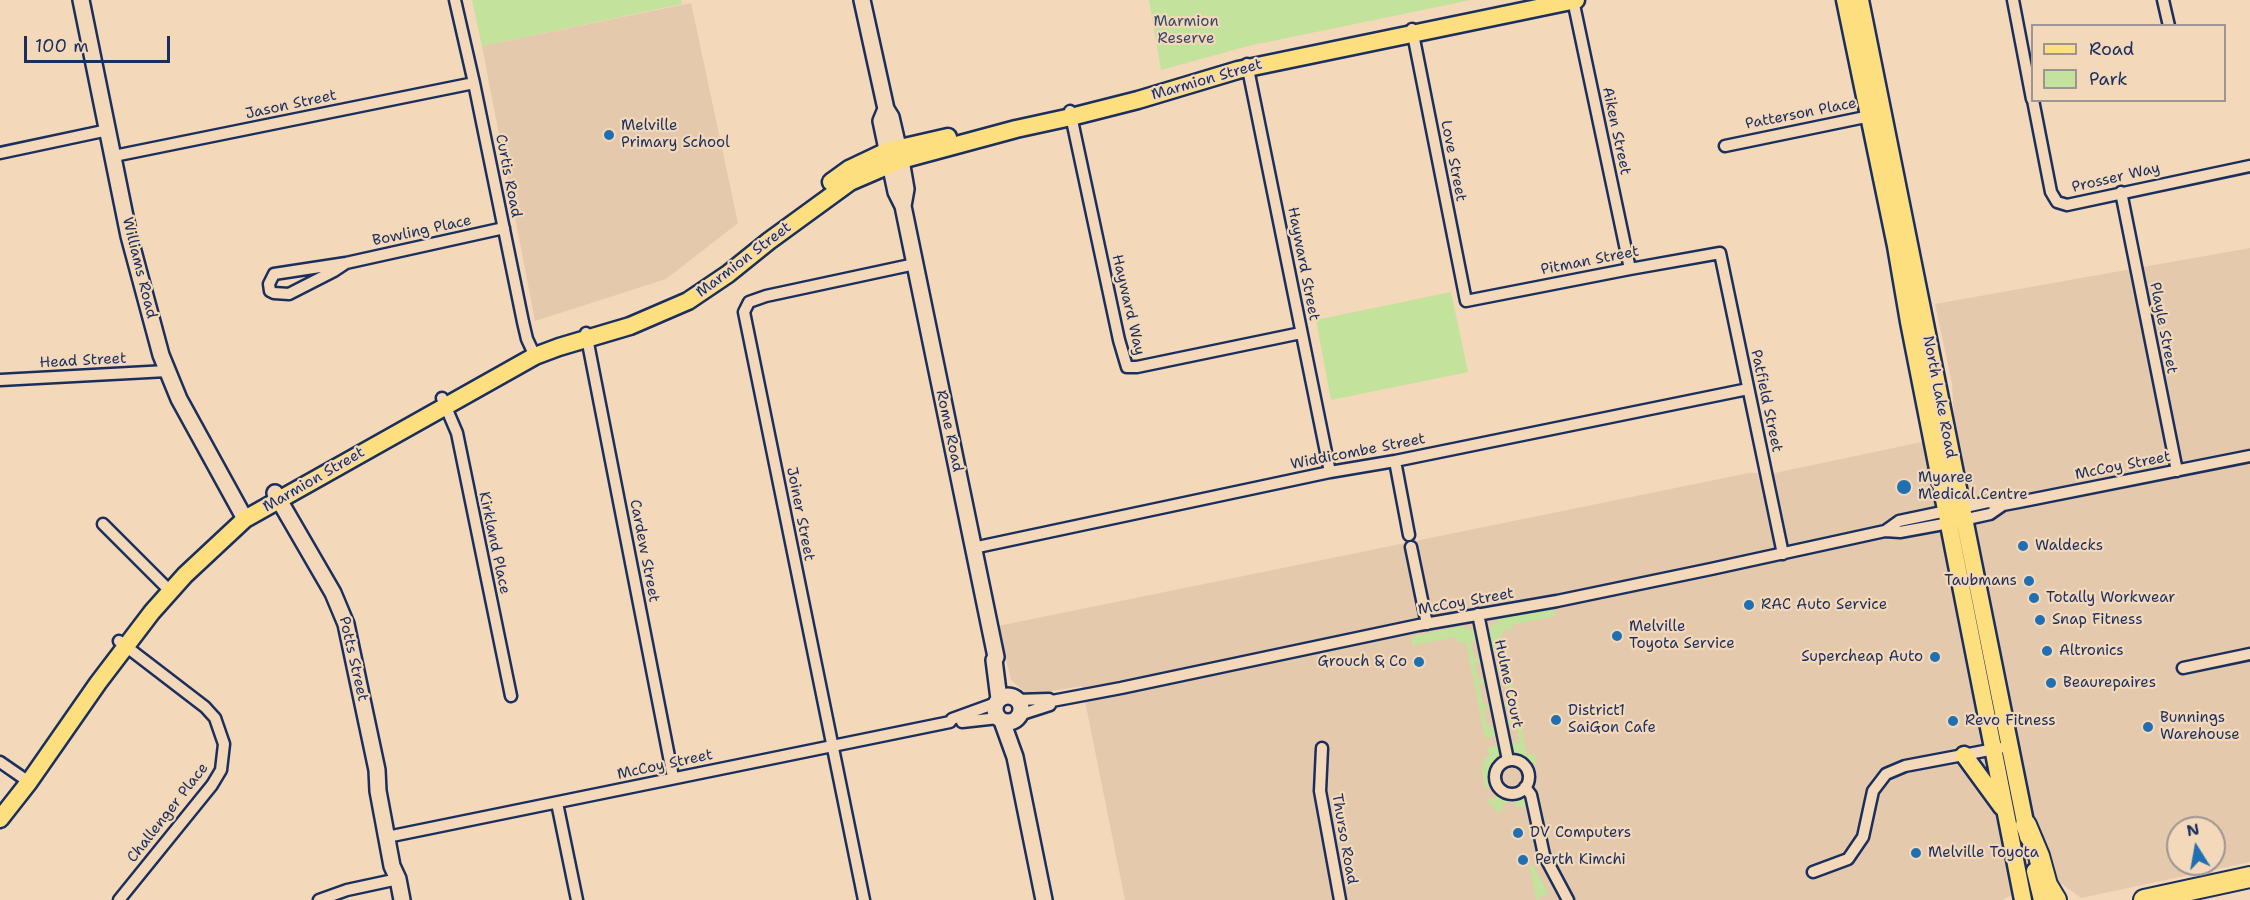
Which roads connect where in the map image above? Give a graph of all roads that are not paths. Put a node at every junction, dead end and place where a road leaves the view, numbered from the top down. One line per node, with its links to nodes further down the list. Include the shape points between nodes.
1 (81, 0): 18 (street, Williams Road)
2 (455, 0): 13 (street, Curtis Road)
3 (862, 0): 22 (street, Rome Road, via 886,109 881,121)
4 (1540, 0): 11 (main road, Marmion Street)
5 (1574, 0): 11 (main road, Marmion Street); 29 (street, Aiken Street)
6 (1845, 0): 17 (main road, North Lake Road)
7 (1860, 0): 17 (main road, North Lake Road)
8 (2013, 0): 14 (street, Prosser Way)
9 (2163, 0): 10 (street)
10 (2169, 24)
11 (1412, 30): 12 (main road, Marmion Street); 30 (street, Love Street)
12 (1247, 64): 16 (main road, Marmion Street); 31 (street, Hayward Street)
13 (474, 83): 21 (street, Jason Street); 25 (street, Curtis Road)
14 (2031, 90)
15 (2033, 102): 24 (street, Prosser Way, via 2056,202 2067,205)
16 (1071, 114): 22 (main road, Marmion Street); 31 (street, Hayward Way, via 1127,366)
17 (1876, 115): 19 (street, Patterson Place); 43 (main road, North Lake Road)
18 (108, 130): 20 (street); 21 (street, Williams Road)
19 (1725, 146)
20 (0, 153)
21 (114, 156): 34 (street, Williams Road, via 133,252)
22 (894, 156): 28 (street, Rome Road, via 896,192 903,206); 32 (main road, Marmion Street, via 841,187 688,301 648,320)
23 (2250, 166): 24 (street, Prosser Way)
24 (2121, 192): 40 (street, Playle Street)
25 (504, 228): 27 (street, Bowling Place); 33 (street, Curtis Road)
26 (1720, 253): 29 (street, Pitman Street); 36 (street, Patfield Street)
27 (346, 262): 27 (street, Bowling Place, via 289,294 270,291 274,274)
28 (915, 264): 48 (street, Rome Road); 59 (street, Joiner Street, via 766,296 749,302 744,312)
29 (1630, 268): 30 (street, Pitman Street)
30 (1466, 301)
31 (1301, 333): 41 (street, Hayward Street)
32 (586, 335): 33 (main road, Marmion Street); 65 (street, Cardew Street)
33 (533, 353): 37 (main road, Marmion Street)
34 (166, 371): 35 (street, Head Street); 44 (street, Williams Road)
35 (0, 380)
36 (1748, 389): 39 (street, Widdicombe Street); 49 (street, Patfield Street)
37 (444, 401): 42 (main road, Marmion Street); 56 (street, Kirkland Place, via 457,434)
38 (2250, 456): 40 (street, McCoy Street)
39 (1395, 461): 41 (street, Widdicombe Street); 46 (street)
40 (2177, 471): 43 (street, McCoy Street, via 2003,505 1988,502)
41 (1330, 472): 48 (street, Widdicombe Street)
42 (277, 496): 44 (main road, Marmion Street); 73 (street, Potts Street, via 341,609 349,632)
43 (1955, 515): 49 (street, McCoy Street, via 1900,532 1885,531); 61 (main road, North Lake Road)
44 (243, 516): 50 (main road, Marmion Street, via 199,550)
45 (103, 524): 50 (street)
46 (1409, 536)
47 (1411, 547): 52 (street)
48 (973, 548): 58 (street, Rome Road)
49 (1783, 554): 51 (street, McCoy Street)
50 (168, 588): 53 (main road, Marmion Street)
51 (1478, 614): 52 (street, McCoy Street); 63 (street, Hulme Court)
52 (1427, 624): 57 (street, McCoy Street)
53 (122, 644): 66 (main road, Marmion Street); 77 (street, Challenger Place, via 205,707 222,734 224,754 212,785)
54 (2250, 654): 55 (street)
55 (2183, 668)
56 (511, 696)
57 (1052, 701): 58 (street, McCoy Street); 58 (street, McCoy Street, via 1050,705)
58 (1007, 709): 59 (street, McCoy Street, via 953,724); 82 (street, Rome Road)
59 (832, 747): 65 (street, McCoy Street); 81 (street, Joiner Street)
60 (1322, 748): 83 (street, Thurso Road, via 1320,791)
61 (2001, 748): 62 (street); 70 (main road, North Lake Road); 72 (main road, North Lake Road)
62 (1964, 755): 70 (main road); 74 (street, via 1905,766 1886,774 1873,791 1863,837 1848,859)
63 (1509, 760): 67 (street, via 1527,767); 67 (street, via 1497,768 1496,783 1502,791 1512,794)
64 (0, 762): 66 (street)
65 (673, 777): 68 (street, McCoy Street)
66 (26, 780): 69 (main road, Marmion Street); 71 (main road, Marmion Street)
67 (1525, 787): 84 (street, via 1531,795 1544,855)
68 (557, 803): 73 (street, McCoy Street); 80 (street)
69 (0, 807)
70 (2004, 810): 85 (main road, North Lake Road)
71 (0, 819)
72 (2026, 825): 86 (main road, North Lake Road); 87 (highway)
73 (390, 836): 76 (street, Potts Street, via 392,866)
74 (1813, 872)
75 (2250, 877): 88 (highway)
76 (398, 879): 78 (street); 79 (street, Potts Street)
77 (119, 900)
78 (319, 900)
79 (402, 900)
80 (577, 900)
81 (864, 900)
82 (1044, 900)
83 (1340, 900)
84 (1568, 900)
85 (2022, 900)
86 (2042, 900)
87 (2056, 900)
88 (2144, 900)

